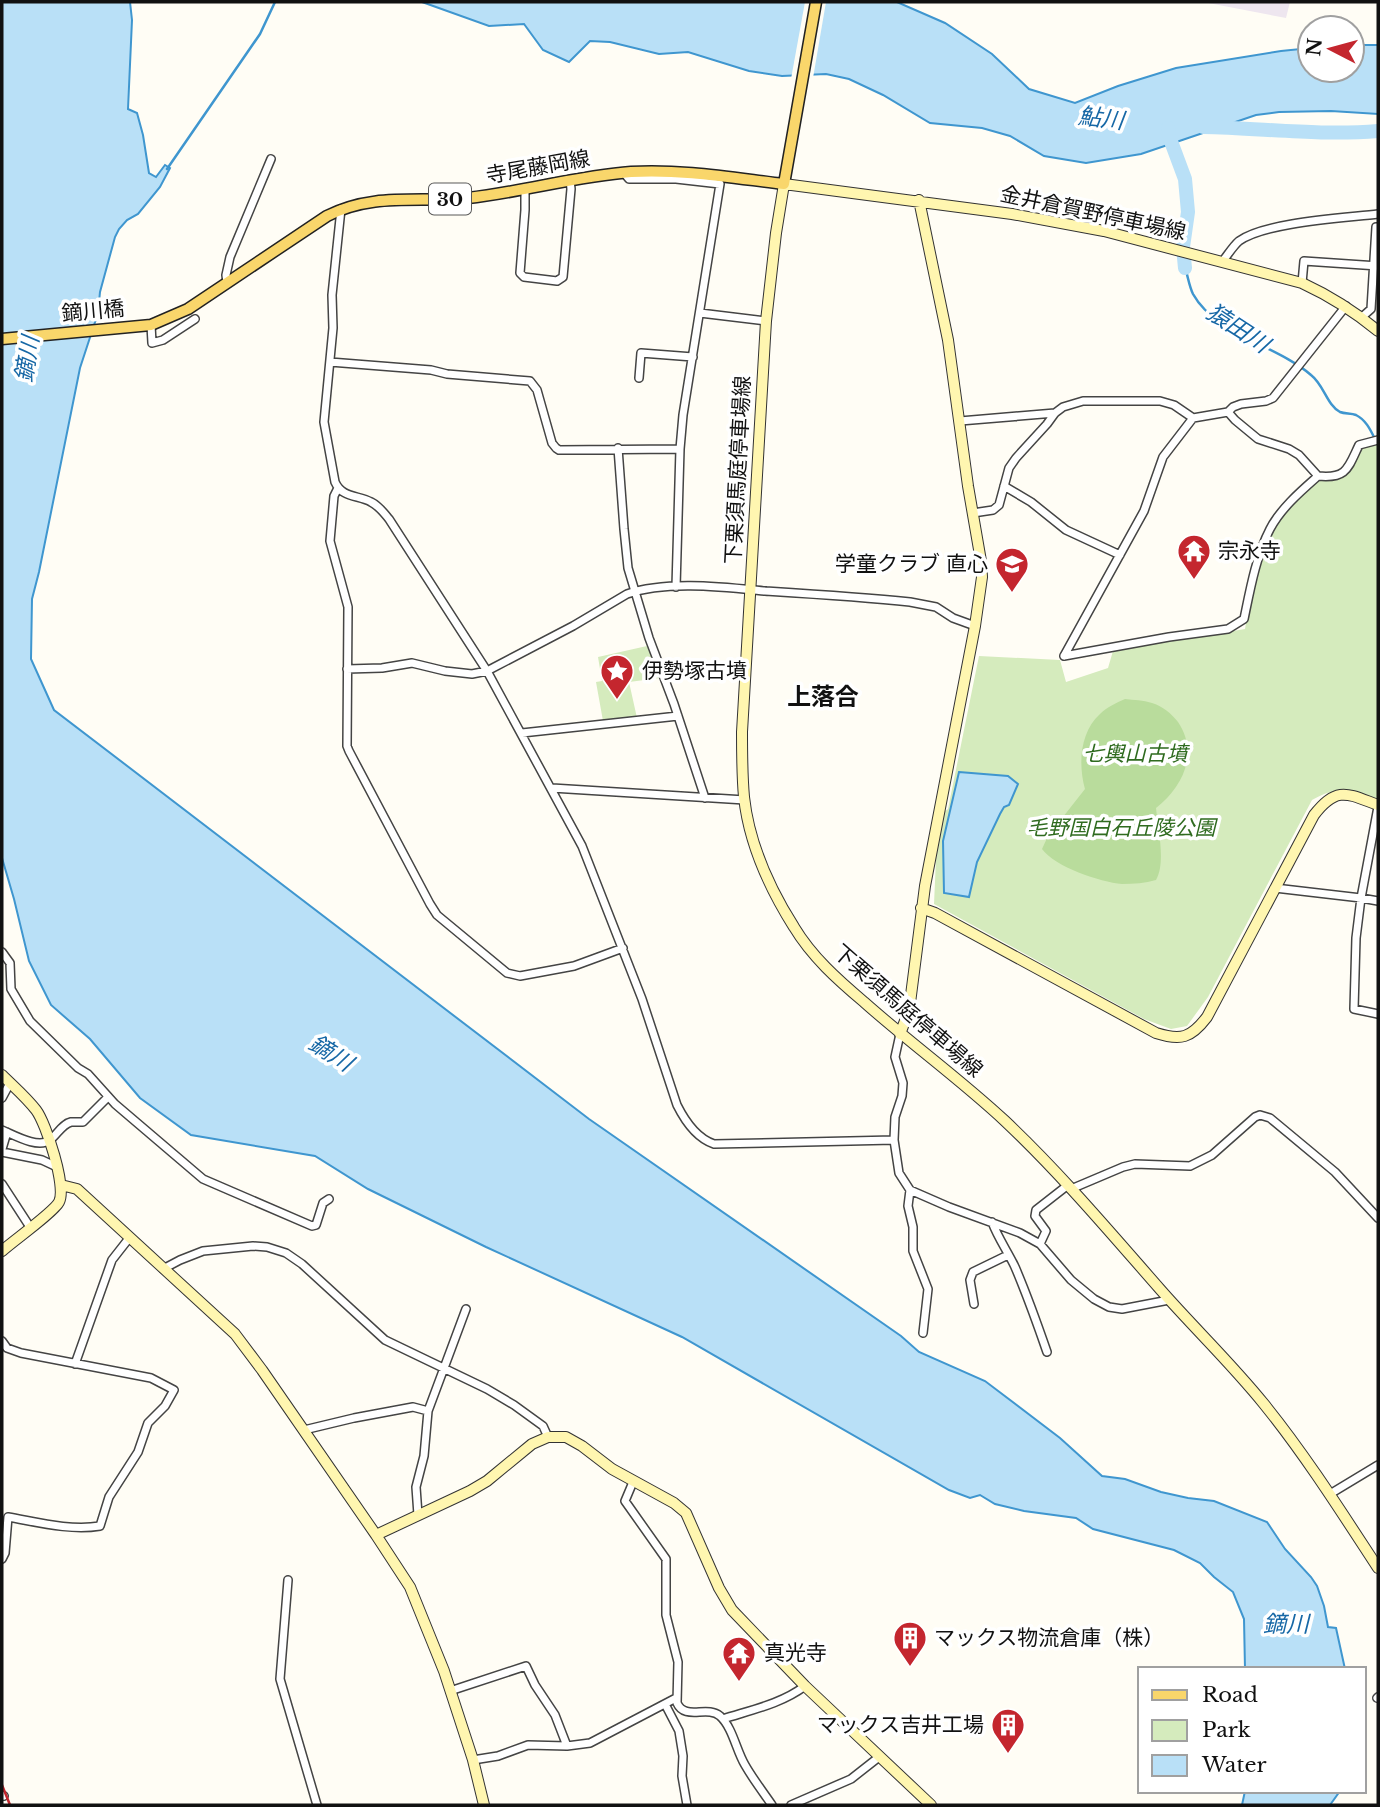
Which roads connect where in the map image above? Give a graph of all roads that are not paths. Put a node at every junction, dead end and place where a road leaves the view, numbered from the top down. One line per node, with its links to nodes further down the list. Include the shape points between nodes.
1 (816, 2): 5 (main road)
2 (271, 159): 13 (street, via 230,257)
3 (624, 173): 4 (main road, 寺尾藤岡線 / 30); 5 (main road, 寺尾藤岡線 / 30, via 691,172); 17 (street, via 629,179 720,184)
4 (570, 180): 6 (main road, 寺尾藤岡線 / 30); 6 (street, via 563,276 557,281 520,273)
5 (784, 184): 7 (street, 金井倉賀野停車場線); 20 (street, 下栗須馬庭停車場線)
6 (525, 188): 8 (main road, 寺尾藤岡線 / 30, via 467,198 378,200)
7 (919, 200): 11 (street, 金井倉賀野停車場線, via 1104,231); 30 (street)
8 (341, 209): 13 (main road, 寺尾藤岡線 / 30); 25 (street)
9 (1378, 214): 11 (street, via 1258,232 1238,241)
10 (1378, 227): 12 (street)
11 (1222, 262): 14 (street, 金井倉賀野停車場線)
12 (1376, 266): 14 (street, via 1304,261); 16 (street)
13 (227, 282): 21 (main road, 寺尾藤岡線 / 30, via 188,309)
14 (1302, 283): 15 (street, 金井倉賀野停車場線)
15 (1346, 306): 18 (street, 金井倉賀野停車場線); 27 (street, via 1273,398 1241,404)
16 (1375, 306): 18 (street)
17 (700, 313): 20 (street); 24 (street)
18 (1362, 317): 22 (street, 金井倉賀野停車場線)
19 (195, 319): 21 (street, via 152,343)
20 (766, 321): 40 (street, 下栗須馬庭停車場線)
21 (149, 325): 23 (main road, 鏑川橋 / 30)
22 (1378, 331)
23 (2, 339)
24 (693, 356): 26 (street, via 641,353); 33 (street)
25 (330, 362): 32 (street, via 530,381 555,448); 36 (street, via 324,422)
26 (639, 378)
27 (1228, 412): 29 (street); 34 (street, via 1258,439 1299,455)
28 (1055, 413): 29 (street, via 1083,401 1160,401); 30 (street); 35 (street, via 1009,468)
29 (1193, 418): 38 (street, via 1163,457 1144,511)
30 (960, 421): 37 (street)
31 (1378, 440): 34 (street, via 1359,445 1346,472)
32 (618, 449): 33 (street); 41 (street, via 628,564)
33 (680, 449): 39 (street)
34 (1318, 476): 38 (street, via 1270,528 1244,619 1228,629 1064,656)
35 (1004, 486): 37 (street, via 999,505); 38 (street, via 1066,530)
36 (338, 488): 43 (street, via 330,541 348,607); 44 (street, via 368,500 389,519)
37 (973, 513): 42 (street, via 982,577)
38 (1120, 555)
39 (676, 587): 40 (street); 41 (street)
40 (751, 589): 42 (street, via 910,602 936,607); 49 (street, 下栗須馬庭停車場線, via 742,732)
41 (636, 591): 44 (street); 45 (street)
42 (975, 626): 54 (street)
43 (347, 669): 44 (street, via 412,663 472,674); 55 (street, via 349,751 437,915 513,975 574,967)
44 (487, 671): 46 (street)
45 (678, 716): 46 (street); 48 (street)
46 (522, 733): 47 (street)
47 (552, 788): 48 (street); 55 (street, via 582,846)
48 (705, 798): 49 (street)
49 (745, 800): 58 (street, 下栗須馬庭停車場線, via 761,863 795,930 821,962)
50 (1378, 806): 51 (street, via 1350,794 1326,800); 52 (street)
51 (1275, 888): 52 (street); 54 (street, via 1207,1017 1197,1030 1170,1038)
52 (1361, 898): 53 (street); 57 (street, via 1354,1009)
53 (1378, 901)
54 (921, 908): 58 (street, via 910,1003)
55 (623, 948): 65 (street, via 677,1105 685,1121 706,1140 714,1144)
56 (2, 952): 61 (street, via 10,963 11,989 30,1021)
57 (1378, 1014)
58 (900, 1034): 65 (street, via 895,1057 903,1083); 70 (street, 下栗須馬庭停車場線, via 1004,1120)
59 (2, 1075): 60 (street)
60 (10, 1083): 62 (street); 64 (street, via 36,1110)
61 (108, 1097): 64 (street, via 83,1122 64,1125); 72 (street, via 203,1179 312,1226)
62 (2, 1098)
63 (4, 1131): 64 (street, via 27,1141 43,1144); 66 (street)
64 (50, 1140): 67 (street)
65 (894, 1140): 71 (street, via 899,1172)
66 (2, 1150): 67 (street)
67 (57, 1167): 69 (street)
68 (2, 1184): 75 (street)
69 (61, 1185): 75 (street, via 59,1202); 76 (street, via 78,1189)
70 (1070, 1187): 73 (street, via 1135,1164 1190,1166 1212,1155 1260,1115 1270,1118 1335,1171); 77 (street, via 1036,1210 1046,1231); 81 (street, 下栗須馬庭停車場線)
71 (910, 1190): 74 (street); 84 (street, via 913,1251 928,1289)
72 (329, 1199)
73 (1378, 1218)
74 (992, 1222): 77 (street); 79 (street)
75 (30, 1227): 78 (street)
76 (130, 1237): 80 (street); 87 (street, via 112,1260)
77 (1040, 1244): 81 (street, via 1071,1280 1109,1307)
78 (2, 1251)
79 (1008, 1255): 82 (street, via 973,1272); 86 (street)
80 (163, 1269): 88 (street, via 203,1251 253,1245 286,1253 386,1340); 90 (street, via 235,1334)
81 (1169, 1300): 94 (street, 下栗須馬庭停車場線, via 1264,1404)
82 (974, 1304)
83 (466, 1309): 88 (street)
84 (923, 1333)
85 (2, 1341): 87 (street, via 21,1353)
86 (1047, 1352)
87 (75, 1364): 97 (street, via 151,1378 174,1390 148,1423 138,1451 109,1497 100,1526 8,1517)
88 (444, 1368): 89 (street); 91 (street, via 514,1405 543,1426)
89 (428, 1411): 90 (street, via 413,1407); 95 (street, via 416,1487)
90 (304, 1430): 96 (street)
91 (548, 1437): 93 (street, via 566,1437); 95 (street, via 487,1481)
92 (1378, 1465): 94 (street)
93 (633, 1482): 100 (street, via 686,1513 732,1610); 102 (street, via 625,1501 666,1559 666,1615 678,1662)
94 (1330, 1494): 98 (street, 下栗須馬庭停車場線)
95 (418, 1515): 96 (street)
96 (376, 1535): 101 (street, via 410,1587)
97 (2, 1559)
98 (1378, 1569)
99 (288, 1580): 108 (street, via 280,1679)
100 (805, 1686): 104 (street, via 793,1695); 106 (street)
101 (450, 1691): 105 (street, via 526,1666); 107 (street)
102 (676, 1698): 103 (street); 104 (street, via 684,1712 709,1711)
103 (665, 1704): 105 (street, via 590,1743); 110 (street, via 679,1731)
104 (723, 1719): 111 (street, via 744,1764)
105 (567, 1746): 107 (street, via 528,1745)
106 (879, 1757): 112 (street, via 851,1779); 113 (street)
107 (473, 1760): 109 (street)
108 (317, 1805)
109 (484, 1805)
110 (687, 1805)
111 (772, 1805)
112 (791, 1805)
113 (932, 1805)

